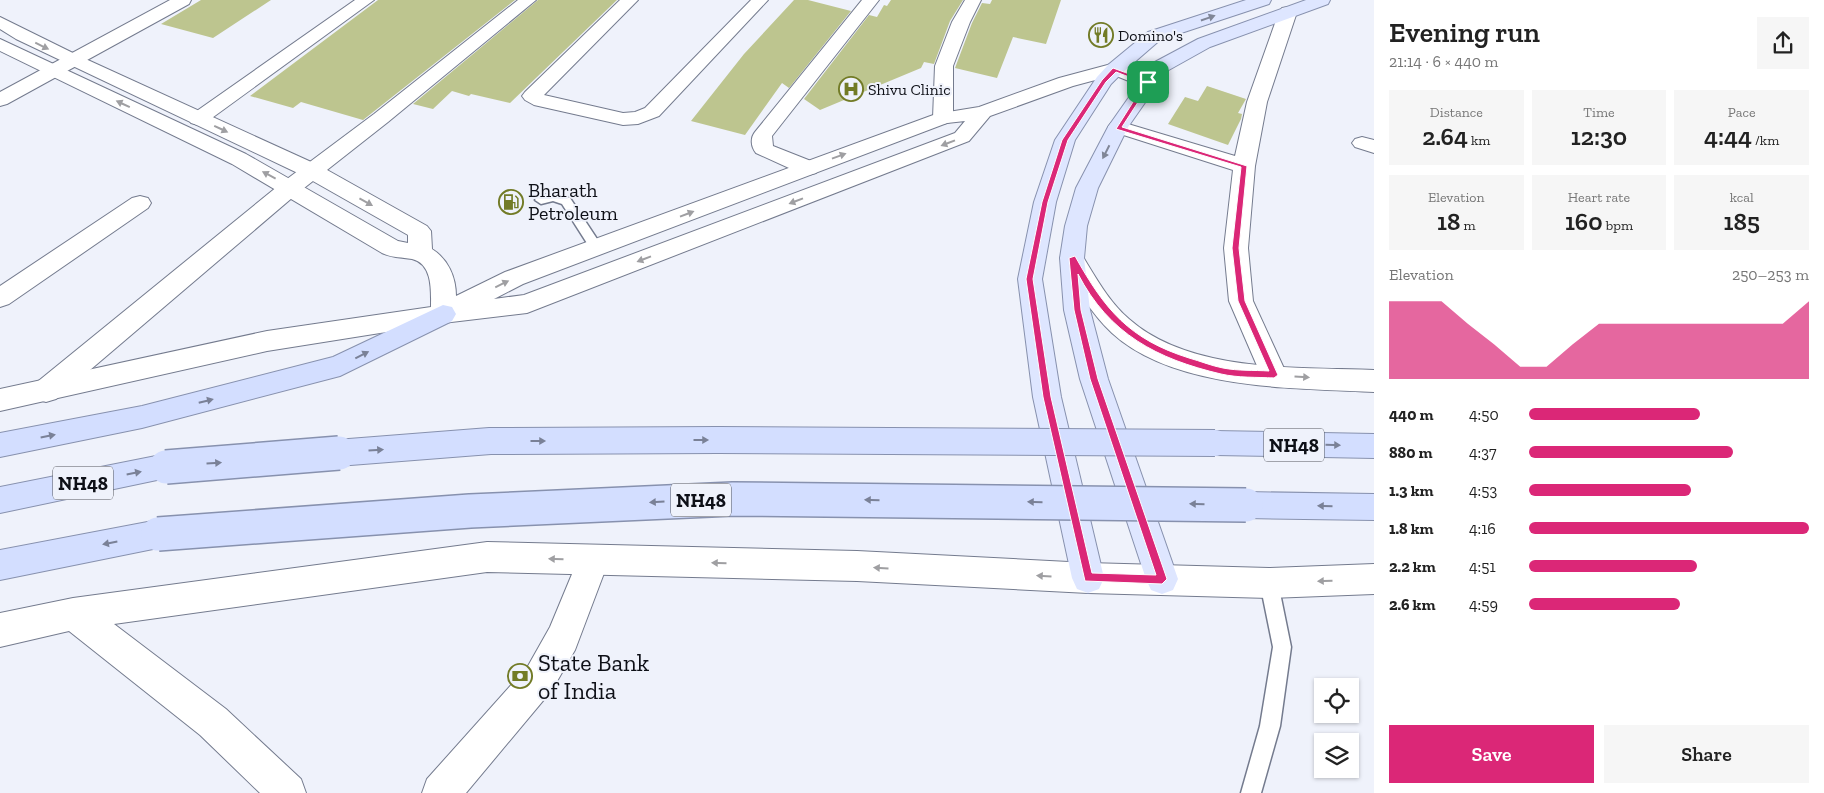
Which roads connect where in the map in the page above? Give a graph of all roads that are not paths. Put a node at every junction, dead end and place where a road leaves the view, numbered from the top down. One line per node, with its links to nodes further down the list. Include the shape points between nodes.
1 (183, 0): 13 (street)
2 (366, 0): 20 (street)
3 (528, 0): 24 (street)
4 (630, 0): 5 (street, via 532,96 541,101 614,117 638,118 652,112)
5 (760, 0)
6 (871, 0): 23 (street, via 762,136 764,149)
7 (973, 0): 19 (street, via 944,66)
8 (1263, 0): 14 (main road, one-way to 8, via 1154,36)
9 (1322, 0): 10 (main road)
10 (1288, 12): 16 (main road, via 1204,43); 22 (street, via 1257,102)
11 (0, 22): 13 (street, one-way to 13)
12 (0, 44): 15 (street)
13 (72, 60): 15 (street); 20 (street)
14 (1115, 69): 16 (street); 18 (street, via 1066,82); 43 (main road, via 1065,140 1045,202 1030,279 1047,397)
15 (51, 71): 17 (street); 25 (street, one-way to 15)
16 (1154, 75): 21 (main road)
17 (0, 100)
18 (983, 112): 19 (street); 32 (street, one-way to 32, via 962,137 527,304)
19 (943, 118): 23 (street, one-way to 19)
20 (198, 119): 24 (street, one-way to 24)
21 (1118, 127): 22 (street); 30 (main road, one-way to 30, via 1087,188 1076,226)
22 (1244, 166): 33 (street, via 1236,248 1241,301)
23 (808, 168): 28 (street, one-way to 23)
24 (312, 171): 25 (street); 29 (street, one-way to 29, via 419,231)
25 (291, 187): 29 (street, via 394,249); 35 (street)
26 (541, 200): 28 (lane, via 554,197 566,200)
27 (140, 203): 31 (street)
28 (596, 248): 32 (street, one-way to 28, via 514,278)
29 (420, 251): 32 (street, via 444,278)
30 (1072, 258): 33 (street, via 1088,287 1129,333 1163,352 1222,371); 44 (main road, via 1077,310 1094,379)
31 (0, 298)
32 (443, 314): 35 (street, via 267,341); 37 (highway, one-way to 32, via 142,417 340,366)
33 (1274, 375): 34 (street, one-way to 34)
34 (1374, 381)
35 (46, 391): 36 (street)
36 (0, 400)
37 (0, 445)
38 (1374, 446): 39 (highway, NH48, one-way to 38, bridge, via 166,467 490,442 718,440)
39 (0, 500)
40 (1374, 507): 42 (highway, NH48, one-way to 42, bridge, via 733,499 470,511 158,534)
41 (592, 560): 43 (street, one-way to 41, via 857,566); 47 (street, one-way to 47, via 487,557); 50 (street, via 563,638 540,678)
42 (0, 565)
43 (1088, 578): 44 (street)
44 (1162, 579): 46 (street)
45 (1374, 579): 46 (street, one-way to 46)
46 (1268, 583): 51 (lane, via 1282,647 1270,726)
47 (73, 614): 48 (street); 49 (street, via 213,722)
48 (0, 630)
49 (287, 793)
50 (442, 793)
51 (1251, 793)

